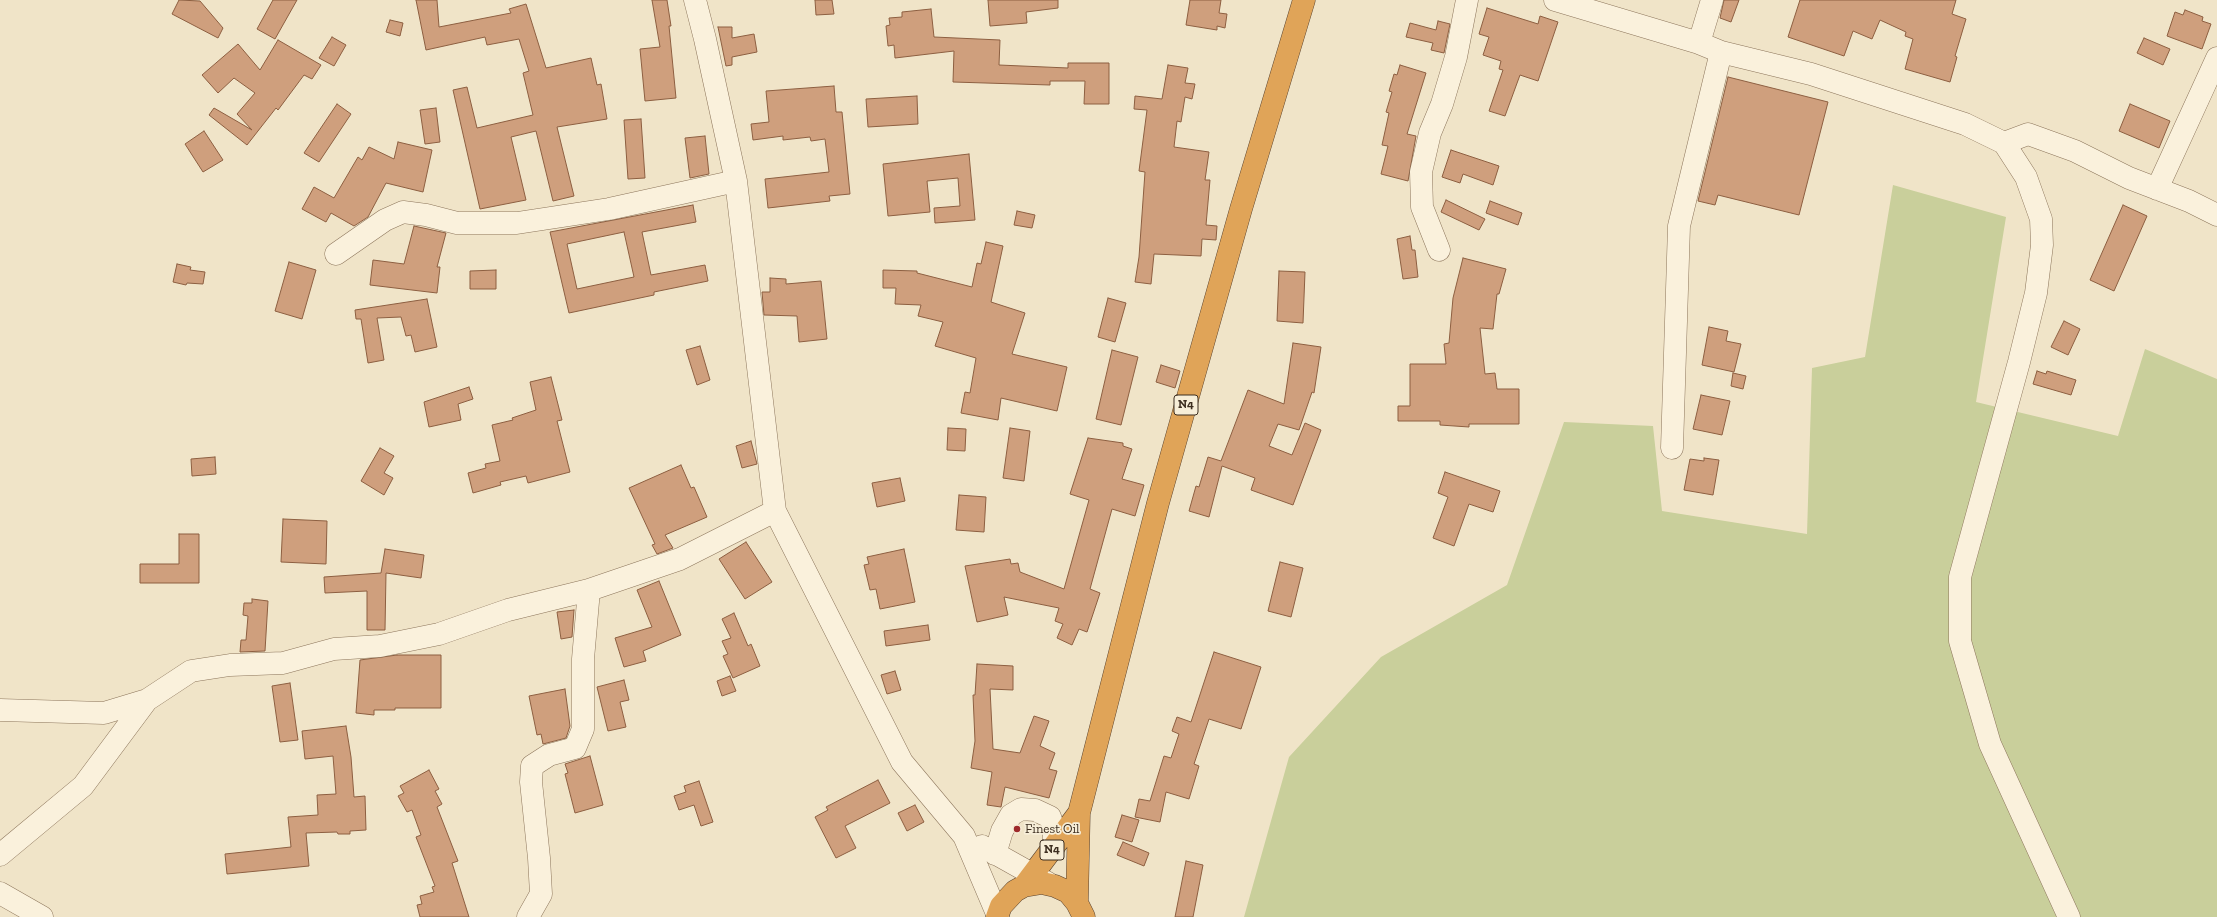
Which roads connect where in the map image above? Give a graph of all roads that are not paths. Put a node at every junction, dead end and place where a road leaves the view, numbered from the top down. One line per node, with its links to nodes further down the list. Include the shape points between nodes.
1 (694, 0): 10 (street)
2 (1304, 0): 20 (highway, N4, via 1241,209 1160,496)
3 (1467, 0): 13 (street, via 1456,57 1430,133 1421,172 1422,207)
4 (1555, 0): 6 (street)
5 (1712, 0): 6 (street)
6 (1699, 43): 7 (street)
7 (1721, 52): 9 (street, via 1811,74 1965,124); 15 (street, via 1679,226)
8 (2217, 58): 11 (street)
9 (2004, 143): 11 (street, via 2028,134 2075,151); 31 (street, via 2026,177 2041,219 2042,245 2036,292 2019,362 1960,577 1960,641 1990,744)
10 (736, 181): 14 (street, via 609,209 517,223 457,223 403,212 385,220); 16 (street)
11 (2157, 189): 12 (street)
12 (2217, 215)
13 (1439, 250)
14 (336, 254)
15 (1672, 448)
16 (775, 511): 17 (street, via 680,559); 21 (street, via 902,762)
17 (590, 590): 18 (street, via 508,610 439,634 380,646 334,649 282,663 230,665 191,671); 30 (street, via 583,659 583,729 576,748 548,755 532,766 531,782 541,894)
18 (147, 700): 19 (street, via 104,713); 24 (street, via 83,786)
19 (0, 710)
20 (1079, 812): 22 (highway, N4); 27 (highway, N4)
21 (964, 836): 23 (street); 28 (street)
22 (1052, 850): 23 (street, via 1054,829 1050,817 1035,810 1021,809 1011,815 1002,831); 25 (highway, N4)
23 (995, 854): 25 (street)
24 (0, 855)
25 (1035, 881): 27 (highway, N4, via 1062,888); 28 (highway, N4, via 1007,898)
26 (0, 893): 29 (street)
27 (1080, 910)
28 (997, 916)
29 (42, 917)
30 (528, 917)
31 (2069, 917)

